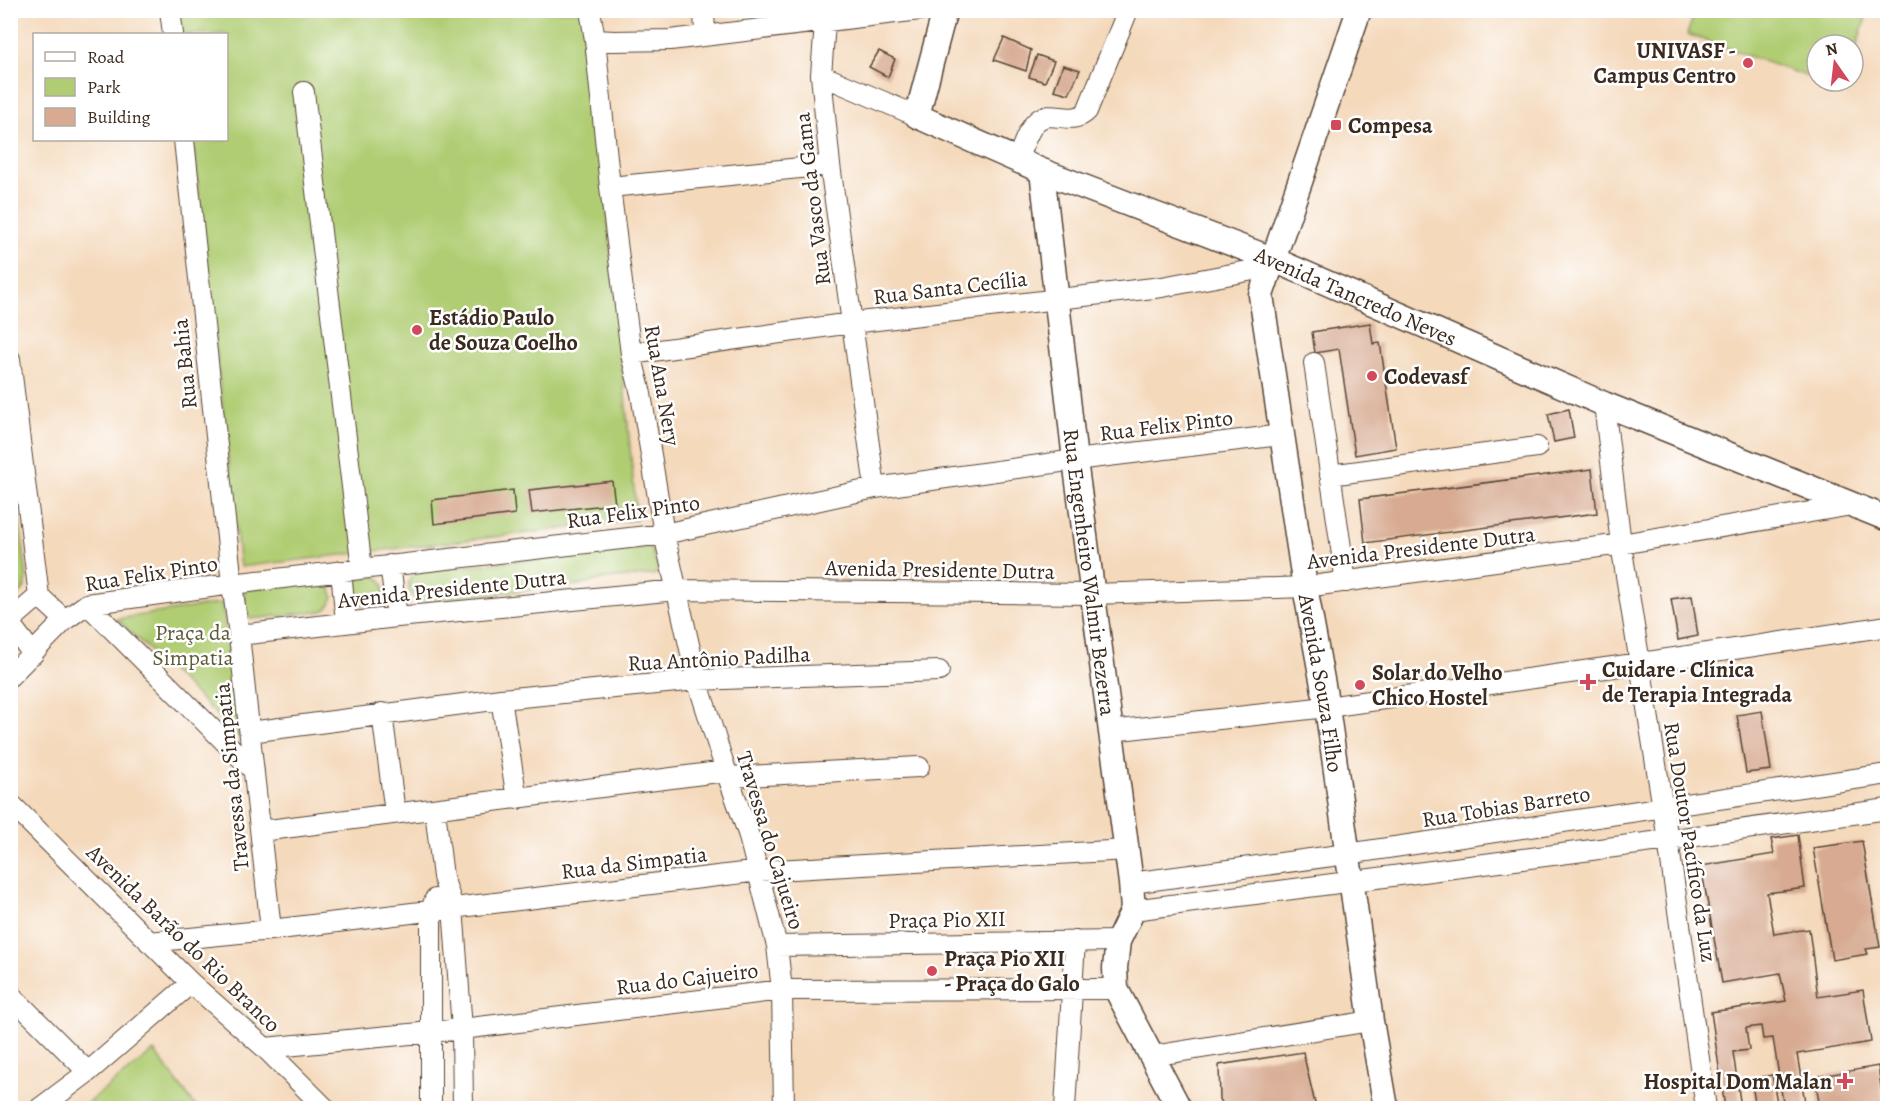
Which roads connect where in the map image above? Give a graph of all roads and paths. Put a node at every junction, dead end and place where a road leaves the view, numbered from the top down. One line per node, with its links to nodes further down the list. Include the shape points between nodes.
1 (170, 10): 9 (street)
2 (590, 10): 11 (street, Rua Ana Nery)
3 (704, 10): 10 (street)
4 (920, 10): 8 (street)
5 (945, 10): 14 (main road)
6 (1128, 10): 16 (street, via 1087,111 1077,118 1037,120)
7 (1359, 10): 20 (main road, Avenida Souza Filho)
8 (825, 16): 10 (street); 12 (street, Rua Vasco da Gama)
9 (173, 33)
10 (705, 35): 11 (street, via 670,40)
11 (595, 40): 19 (street, Rua Ana Nery)
12 (821, 75): 14 (street, Avenida Tancredo Neves); 17 (street, Rua Vasco da Gama)
13 (304, 92): 38 (street)
14 (917, 116): 16 (main road, Avenida Tancredo Neves)
15 (184, 141): 41 (street, Rua Bahia)
16 (1017, 160): 18 (main road, Avenida Tancredo Neves)
17 (830, 165): 19 (street); 22 (street, Rua Vasco da Gama)
18 (1042, 171): 20 (main road, Avenida Tancredo Neves); 21 (main road, Rua Engenheiro Walmir Bezerra)
19 (609, 187): 23 (street, Rua Ana Nery)
20 (1272, 259): 21 (street, Rua Santa Cecília, via 1248,271 1162,287); 26 (main road, Avenida Tancredo Neves); 28 (main road, Avenida Souza Filho, via 1262,295)
21 (1056, 298): 22 (street, Rua Santa Cecília); 30 (main road, Rua Engenheiro Walmir Bezerra)
22 (851, 323): 23 (street, Rua Santa Cecília); 32 (street, Rua Vasco da Gama)
23 (631, 354): 35 (street, Rua Ana Nery)
24 (10, 358): 27 (street)
25 (1314, 363): 31 (street)
26 (1604, 404): 33 (main road, Avenida Tancredo Neves); 36 (street, Rua Doutor Pacífico da Luz)
27 (14, 424): 45 (street)
28 (1281, 435): 30 (street, Rua Felix Pinto); 42 (main road, Avenida Souza Filho)
29 (1537, 447): 31 (street)
30 (1076, 460): 32 (street, Rua Felix Pinto); 44 (main road, Rua Engenheiro Walmir Bezerra)
31 (1330, 475): 40 (street)
32 (875, 488): 35 (street, Rua Felix Pinto)
33 (1851, 505): 34 (main road, Avenida Tancredo Neves); 36 (street, Avenida Presidente Dutra)
34 (1887, 519)
35 (664, 534): 37 (street, Rua Felix Pinto); 43 (street, Rua Ana Nery)
36 (1621, 544): 40 (street, Avenida Presidente Dutra); 54 (street, Rua Doutor Pacífico da Luz)
37 (390, 566): 38 (street, Rua Felix Pinto); 47 (street)
38 (362, 569): 39 (street, Rua Felix Pinto)
39 (341, 571): 41 (street, Rua Felix Pinto); 50 (street)
40 (1346, 582): 42 (street, Avenida Presidente Dutra)
41 (232, 584): 46 (street, Rua Felix Pinto); 52 (street, Travessa da Simpatia)
42 (1305, 587): 44 (street, Avenida Presidente Dutra); 59 (main road, Avenida Souza Filho)
43 (677, 590): 44 (street, Avenida Presidente Dutra); 47 (street, Avenida Presidente Dutra); 57 (street, Travessa do Cajueiro)
44 (1093, 594): 61 (main road, Rua Engenheiro Walmir Bezerra)
45 (39, 596): 48 (street, Rua Felix Pinto); 49 (street)
46 (87, 604): 48 (street, Rua Felix Pinto); 64 (street)
47 (397, 616): 50 (street, Avenida Presidente Dutra)
48 (65, 620): 53 (street)
49 (10, 622): 53 (street)
50 (346, 622): 52 (street, Avenida Presidente Dutra)
51 (1887, 626): 54 (street)
52 (239, 635): 62 (street, Travessa da Simpatia)
53 (33, 654): 56 (street)
54 (1641, 663): 59 (street); 69 (street, Rua Doutor Pacífico da Luz)
55 (939, 671): 57 (street, Rua Antônio Padilha)
56 (10, 676)
57 (697, 680): 58 (street, Rua Antônio Padilha); 65 (street, Travessa do Cajueiro)
58 (501, 699): 60 (street, Rua Antônio Padilha); 67 (street)
59 (1327, 707): 61 (street); 76 (main road, Avenida Souza Filho)
60 (382, 713): 62 (street, Rua Antônio Padilha); 72 (street)
61 (1111, 730): 75 (main road, Rua Engenheiro Walmir Bezerra)
62 (250, 732): 64 (street, Travessa da Simpatia)
63 (919, 767): 65 (street)
64 (254, 771): 73 (street, Travessa da Simpatia)
65 (727, 774): 67 (street); 77 (street, Travessa do Cajueiro)
66 (1887, 774): 69 (street, Rua Tobias Barreto)
67 (517, 799): 71 (street)
68 (10, 803): 87 (street, Avenida Barão do Rio Branco)
69 (1661, 806): 74 (street, Rua Doutor Pacífico da Luz); 76 (street, Rua Tobias Barreto)
70 (1887, 809): 74 (street)
71 (435, 810): 72 (street); 78 (street)
72 (395, 813): 73 (street)
73 (261, 831): 84 (street, Travessa da Simpatia)
74 (1668, 840): 79 (street); 108 (street, Rua Doutor Pacífico da Luz)
75 (1127, 850): 77 (street, Rua da Simpatia); 80 (main road, Rua Engenheiro Walmir Bezerra)
76 (1347, 854): 79 (main road, Avenida Souza Filho); 80 (street, Rua Tobias Barreto)
77 (759, 871): 81 (street, Rua da Simpatia); 88 (street, Travessa do Cajueiro)
78 (443, 877): 81 (street); 82 (street)
79 (1351, 880): 83 (street); 94 (main road, Avenida Souza Filho)
80 (1131, 883): 83 (main road, Rua Engenheiro Walmir Bezerra)
81 (453, 907): 82 (street, Rua da Simpatia); 95 (street)
82 (431, 910): 84 (street, Rua da Simpatia); 96 (street)
83 (1133, 910): 86 (main road)
84 (271, 930): 87 (street, Rua da Simpatia)
85 (1075, 941): 86 (street, Praça Pio XII); 88 (street, Praça Pio XII); 91 (street)
86 (1118, 941): 89 (main road)
87 (149, 942): 90 (street, Avenida Barão do Rio Branco)
88 (777, 946): 92 (street, Travessa do Cajueiro)
89 (1115, 978): 91 (street, Rua do Cajueiro); 98 (main road)
90 (191, 983): 97 (street, Avenida Barão do Rio Branco); 99 (street)
91 (1072, 988): 92 (street, Rua do Cajueiro); 105 (street)
92 (782, 990): 95 (street, Rua do Cajueiro); 104 (street, Travessa do Cajueiro)
93 (10, 994): 99 (street)
94 (1371, 1021): 98 (street); 107 (main road, Avenida Souza Filho)
95 (462, 1029): 96 (street, Rua do Cajueiro); 103 (street)
96 (431, 1032): 97 (street, Rua do Cajueiro); 102 (street)
97 (265, 1048): 101 (street, Avenida Barão do Rio Branco)
98 (1152, 1056): 106 (main road)
99 (88, 1072): 100 (street)
100 (40, 1108)
101 (325, 1108)
102 (431, 1108)
103 (463, 1108)
104 (784, 1108)
105 (1065, 1108)
106 (1179, 1108)
107 (1386, 1108)
108 (1706, 1108)

